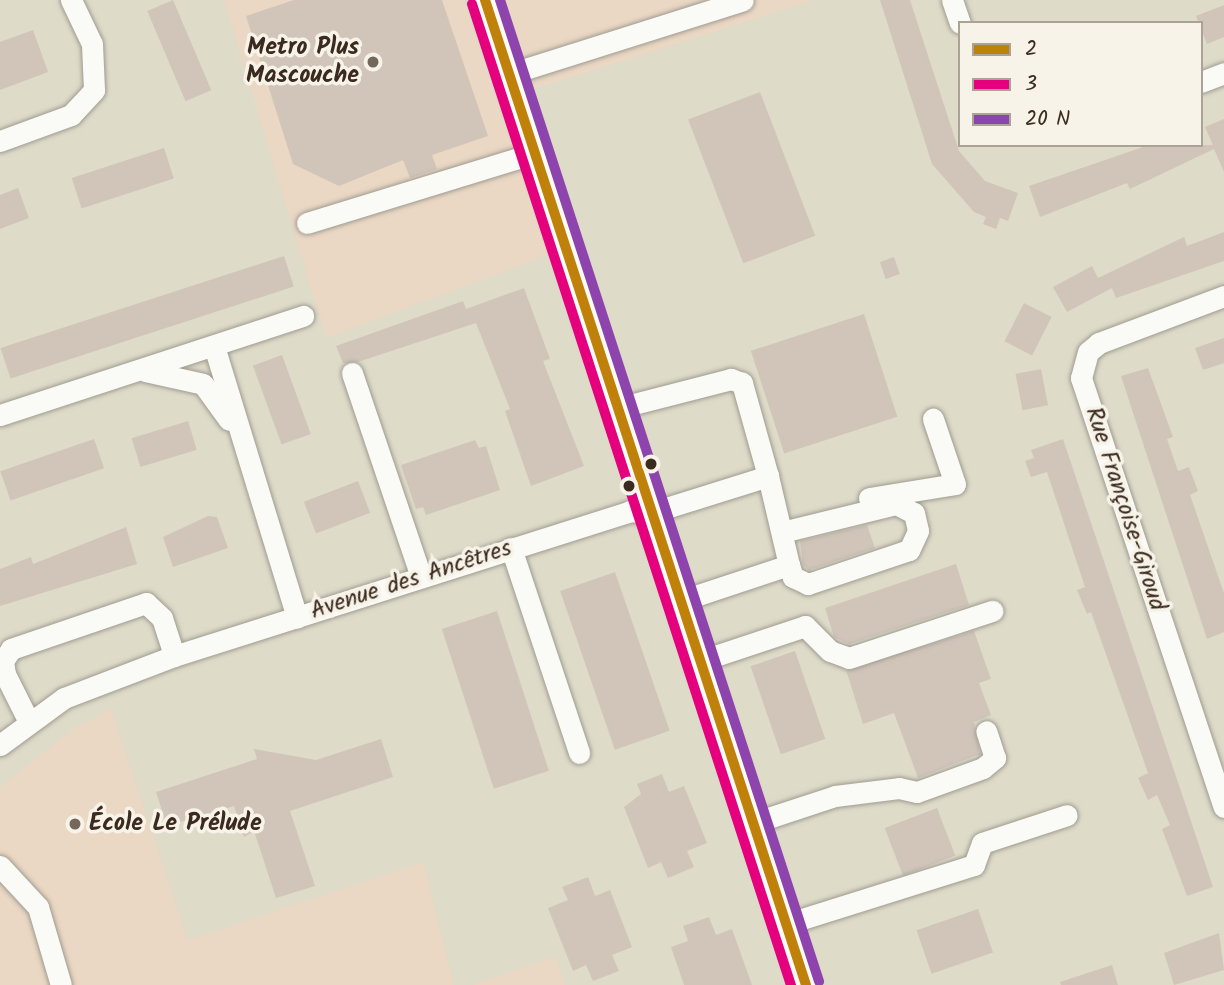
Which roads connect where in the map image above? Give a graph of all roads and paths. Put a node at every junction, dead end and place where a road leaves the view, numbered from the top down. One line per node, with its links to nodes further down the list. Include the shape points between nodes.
1 (71, 0): 9 (street, via 92,44 94,90 71,115)
2 (485, 0): 7 (main road)
3 (743, 0): 7 (street)
4 (952, 0): 5 (street)
5 (959, 21)
6 (1224, 73): 8 (street)
7 (509, 74): 10 (main road)
8 (1203, 81)
9 (0, 141)
10 (534, 153): 11 (street); 17 (main road)
11 (307, 223)
12 (1224, 296): 36 (street, Rue Françoise-Giroud, via 1099,343 1088,352 1081,378)
13 (303, 316): 14 (street)
14 (214, 346): 15 (street); 20 (street)
15 (139, 371): 18 (street); 20 (street, via 203,384)
16 (352, 373): 26 (street)
17 (618, 408): 21 (street, via 731,379 742,383); 22 (main road)
18 (0, 415)
19 (933, 419): 23 (street, via 955,484 932,492 899,489)
20 (237, 430): 29 (street)
21 (768, 476): 22 (street, Avenue des Ancêtres); 23 (street)
22 (650, 513): 24 (street, Avenue des Ancêtres, via 630,511); 27 (main road)
23 (780, 528): 25 (street); 25 (street, via 896,505 914,513 918,531 909,550 808,584 793,577)
24 (511, 548): 26 (street, Avenue des Ancêtres); 35 (street)
25 (789, 565): 27 (street)
26 (421, 578): 29 (street, Avenue des Ancêtres)
27 (680, 601): 31 (main road)
28 (992, 611): 31 (street, via 849,658 830,651 804,626)
29 (297, 618): 30 (street, Avenue des Ancêtres)
30 (174, 656): 32 (street, Avenue des Ancêtres, via 78,692); 32 (street, via 162,618 146,603 11,649 3,661 5,674)
31 (700, 661): 38 (main road)
32 (29, 722): 34 (street, Avenue des Ancêtres)
33 (986, 731): 38 (street, via 995,758 983,768 916,792 900,788 835,796)
34 (0, 745)
35 (579, 753)
36 (1223, 800)
37 (1067, 816): 40 (street, via 982,842 974,865)
38 (753, 823): 40 (main road)
39 (0, 866): 41 (street, via 38,907)
40 (786, 924): 42 (main road)
41 (61, 985)
42 (806, 985)

